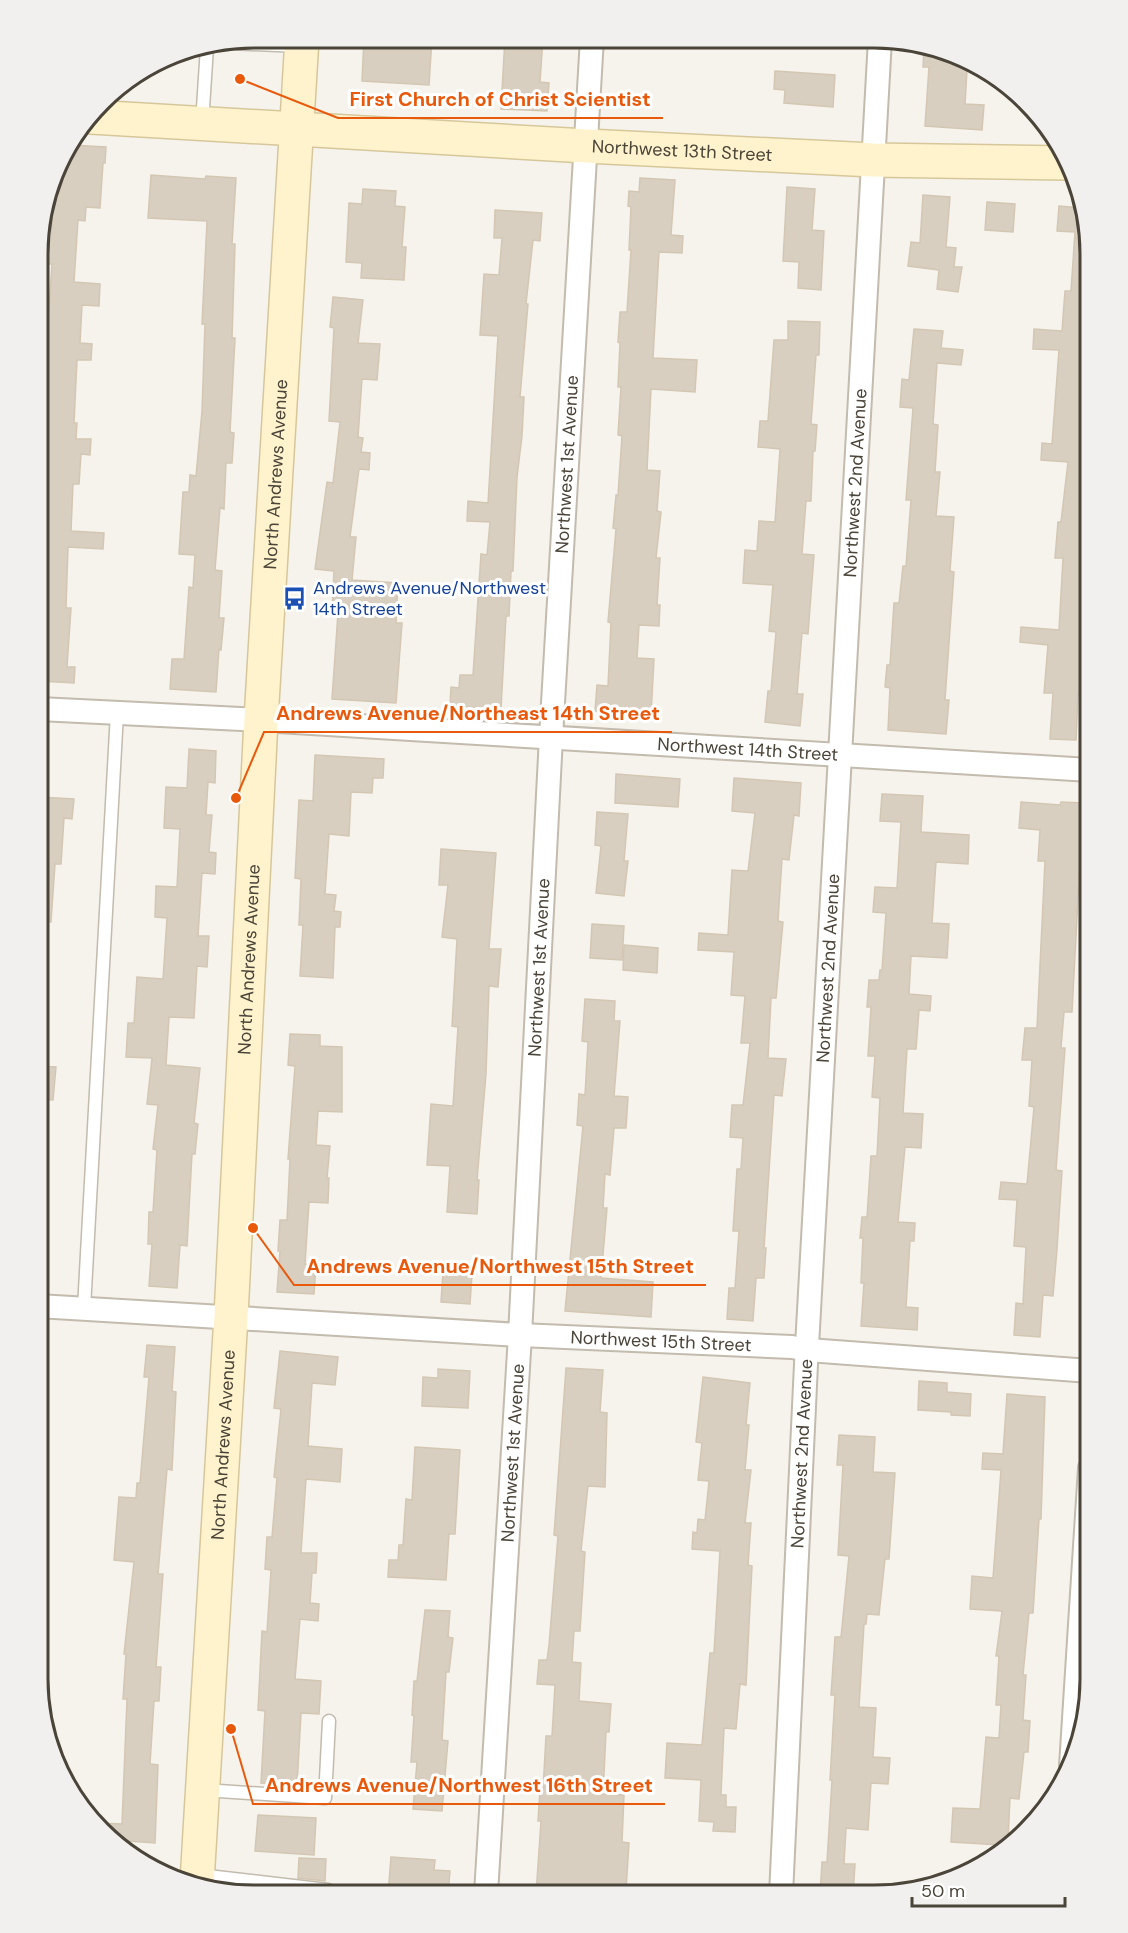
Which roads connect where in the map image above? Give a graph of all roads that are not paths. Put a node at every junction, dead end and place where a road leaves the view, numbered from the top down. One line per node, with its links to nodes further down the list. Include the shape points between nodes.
1 (302, 48): 7 (main road, North Andrews Avenue)
2 (591, 48): 8 (street, Northwest 1st Avenue)
3 (879, 48): 9 (street, Northwest 2nd Avenue)
4 (207, 54): 6 (lane)
5 (100, 117): 6 (main road, Northwest 13th Street)
6 (202, 124): 7 (main road, Northwest 13th Street)
7 (297, 129): 8 (main road, Northwest 13th Street); 13 (main road, North Andrews Avenue)
8 (586, 146): 9 (main road, Northwest 13th Street); 14 (street, Northwest 1st Avenue)
9 (873, 160): 10 (main road, Northwest 13th Street); 15 (street, Northwest 2nd Avenue)
10 (1058, 163)
11 (48, 709): 12 (street, Northwest 14th Street)
12 (117, 713): 13 (street, Northwest 14th Street); 18 (lane)
13 (261, 720): 14 (street, Northwest 14th Street); 19 (main road, North Andrews Avenue)
14 (551, 737): 15 (street, Northwest 14th Street); 20 (street, Northwest 1st Avenue)
15 (840, 756): 16 (street, Northwest 14th Street); 21 (street, Northwest 2nd Avenue)
16 (1080, 769)
17 (48, 1306): 18 (street, Northwest 15th Street)
18 (84, 1308): 19 (street, Northwest 15th Street)
19 (231, 1316): 20 (street, Northwest 15th Street); 26 (main road, North Andrews Avenue)
20 (520, 1335): 21 (street, Northwest 15th Street); 30 (street, Northwest 1st Avenue)
21 (808, 1350): 22 (street, Northwest 15th Street); 31 (street, Northwest 2nd Avenue)
22 (1080, 1370)
23 (1080, 1625): 25 (street)
24 (329, 1721): 26 (lane, via 325,1798)
25 (1073, 1731)
26 (202, 1790): 27 (main road, North Andrews Avenue)
27 (198, 1877)
28 (204, 1879): 29 (lane)
29 (274, 1885)
30 (487, 1885)
31 (781, 1885)

